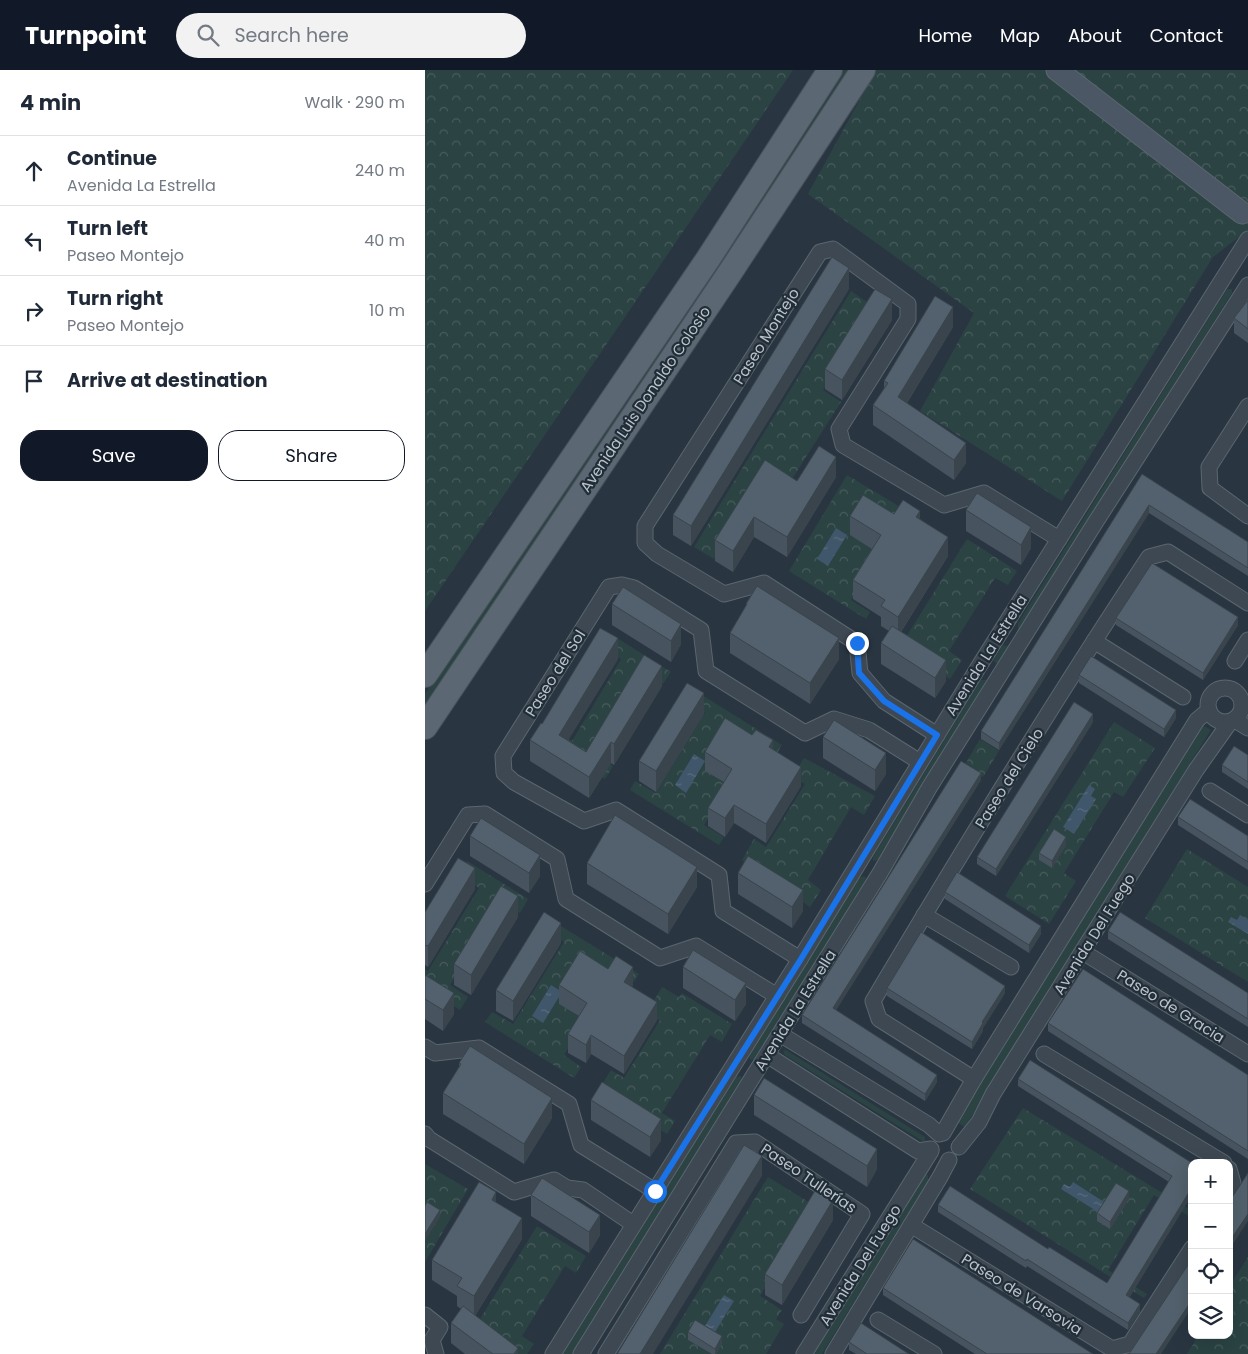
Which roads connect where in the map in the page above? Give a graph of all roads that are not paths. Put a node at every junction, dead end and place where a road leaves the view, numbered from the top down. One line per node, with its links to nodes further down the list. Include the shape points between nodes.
1 (831, 70): 17 (main road, Avenida Luis Donaldo Colosio, via 708,258)
2 (863, 70): 23 (main road, Avenida Luis Donaldo Colosio)
3 (1057, 70): 4 (main road)
4 (1246, 220)
5 (1248, 239): 9 (street, Avenida La Estrella)
6 (1248, 285): 13 (street, Avenida La Estrella)
7 (1248, 406): 8 (street, via 1209,467 1210,488)
8 (1248, 516)
9 (1059, 539): 11 (street, Avenida La Estrella); 24 (street, Paseo Montejo, via 984,493 944,505 843,445 839,429 908,319 908,304 833,249 820,252 645,526 645,543 657,554 724,594 764,584 857,643 859,673 884,701)
10 (1248, 603): 14 (street, Paseo del Cielo, via 1168,552 1149,557)
11 (1002, 629): 13 (street); 16 (street, Avenida La Estrella)
12 (1248, 640): 15 (street)
13 (1021, 641): 18 (street, Avenida La Estrella)
14 (1093, 641): 19 (street); 31 (street, Paseo del Cielo)
15 (1235, 661)
16 (981, 663): 18 (street); 24 (street, Avenida La Estrella)
17 (425, 675)
18 (1000, 675): 29 (street, Avenida La Estrella)
19 (1183, 697)
20 (1245, 699): 21 (street, via 1234,690 1217,689 1209,698); 22 (street)
21 (1209, 710): 22 (street, via 1214,719); 43 (street, Avenida Del Fuego, via 1197,720)
22 (1238, 723): 32 (street, Avenida Del Fuego, via 1196,770)
23 (425, 727)
24 (937, 735): 25 (street, Avenida La Estrella)
25 (920, 762): 28 (street, Avenida La Estrella); 33 (street, Paseo del Sol, via 869,730 834,719 805,733 706,671 701,630 634,588 622,586 609,587 503,756 504,773 514,782 584,821 616,810 719,875 723,912)
26 (1210, 791): 27 (street)
27 (1248, 815)
28 (861, 860): 29 (street); 33 (street, Avenida La Estrella)
29 (880, 873): 36 (street, Avenida La Estrella)
30 (425, 884): 35 (street, via 468,815 485,814 557,859 566,899 660,958 696,946)
31 (924, 915): 34 (street); 43 (street, Paseo del Cielo, via 873,1001 879,1019)
32 (1088, 956): 39 (street, Paseo de Gracia); 46 (street, Avenida Del Fuego, via 993,1094 979,1122)
33 (801, 959): 35 (street, Avenida La Estrella)
34 (1011, 967)
35 (777, 996): 41 (street, Avenida La Estrella)
36 (780, 1034): 40 (street, Avenida La Estrella); 45 (street)
37 (425, 1047): 50 (street, via 435,1053 479,1048 569,1104 581,1145)
38 (1044, 1054): 48 (street)
39 (1248, 1054)
40 (767, 1055): 42 (street, Avenida La Estrella); 47 (street, via 918,1151)
41 (735, 1062): 42 (street); 50 (street, Avenida La Estrella)
42 (754, 1075): 59 (street, Avenida La Estrella)
43 (968, 1076): 45 (street, Avenida Del Fuego)
44 (425, 1134): 51 (street, via 514,1192 554,1180 567,1188 583,1190)
45 (941, 1134): 46 (street, via 953,1135); 47 (street, via 932,1141)
46 (959, 1147): 49 (street)
47 (931, 1150): 49 (street, via 936,1158); 61 (street, Avenida Del Fuego)
48 (1217, 1159)
49 (949, 1160): 52 (street, Avenida Del Fuego)
50 (649, 1188): 51 (street, Avenida La Estrella)
51 (628, 1220): 58 (street, Avenida La Estrella)
52 (916, 1228): 53 (street, Paseo de Varsovia, via 1112,1349 1130,1344); 62 (street, Avenida Del Fuego)
53 (1191, 1249)
54 (801, 1314): 60 (street, Paseo Tullerías, via 862,1214 755,1142 736,1144)
55 (425, 1315): 57 (street, via 439,1327 432,1340)
56 (878, 1320): 63 (street)
57 (435, 1354)
58 (553, 1354)
59 (581, 1354)
60 (606, 1354)
61 (804, 1354)
62 (833, 1354)
63 (934, 1354)

